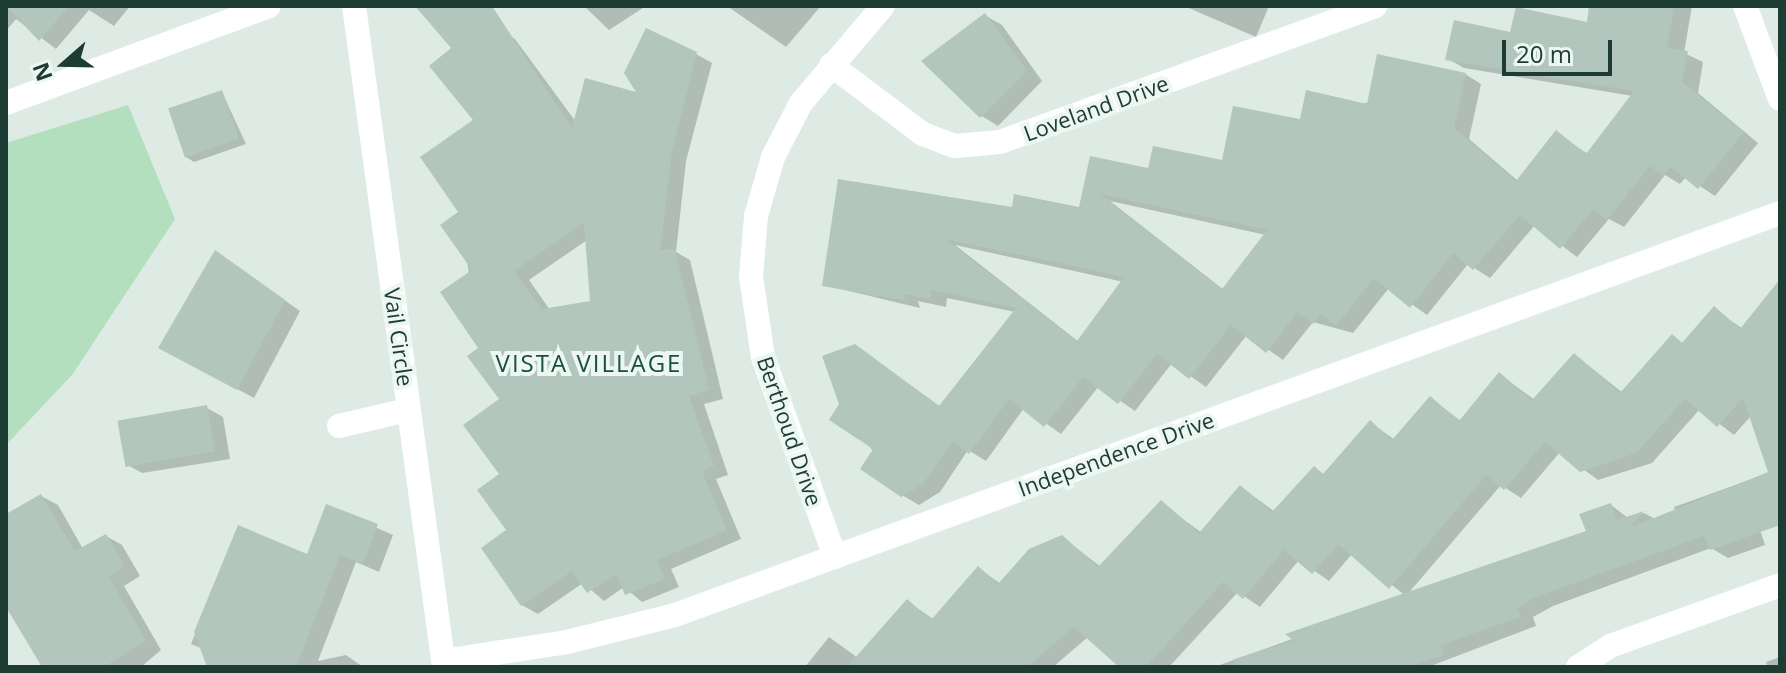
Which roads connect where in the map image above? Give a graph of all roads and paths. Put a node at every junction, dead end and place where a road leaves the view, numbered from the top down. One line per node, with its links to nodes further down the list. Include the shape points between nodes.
1 (269, 6): 8 (street)
2 (354, 6): 10 (street, Vail Circle)
3 (883, 6): 6 (street, Berthoud Drive)
4 (1375, 6): 6 (street, Loveland Drive, via 1000,142 955,146 923,134)
5 (1745, 6): 7 (street)
6 (831, 65): 12 (street, Berthoud Drive, via 773,157 756,216 751,277 763,357)
7 (1780, 99)
8 (6, 103)
9 (1780, 213): 12 (street, Independence Drive)
10 (408, 410): 11 (street); 14 (street, Vail Circle)
11 (339, 426)
12 (835, 557): 14 (street, Independence Drive, via 675,615 567,642)
13 (1780, 585): 15 (street, via 1610,646)
14 (444, 664)
15 (1578, 667)

